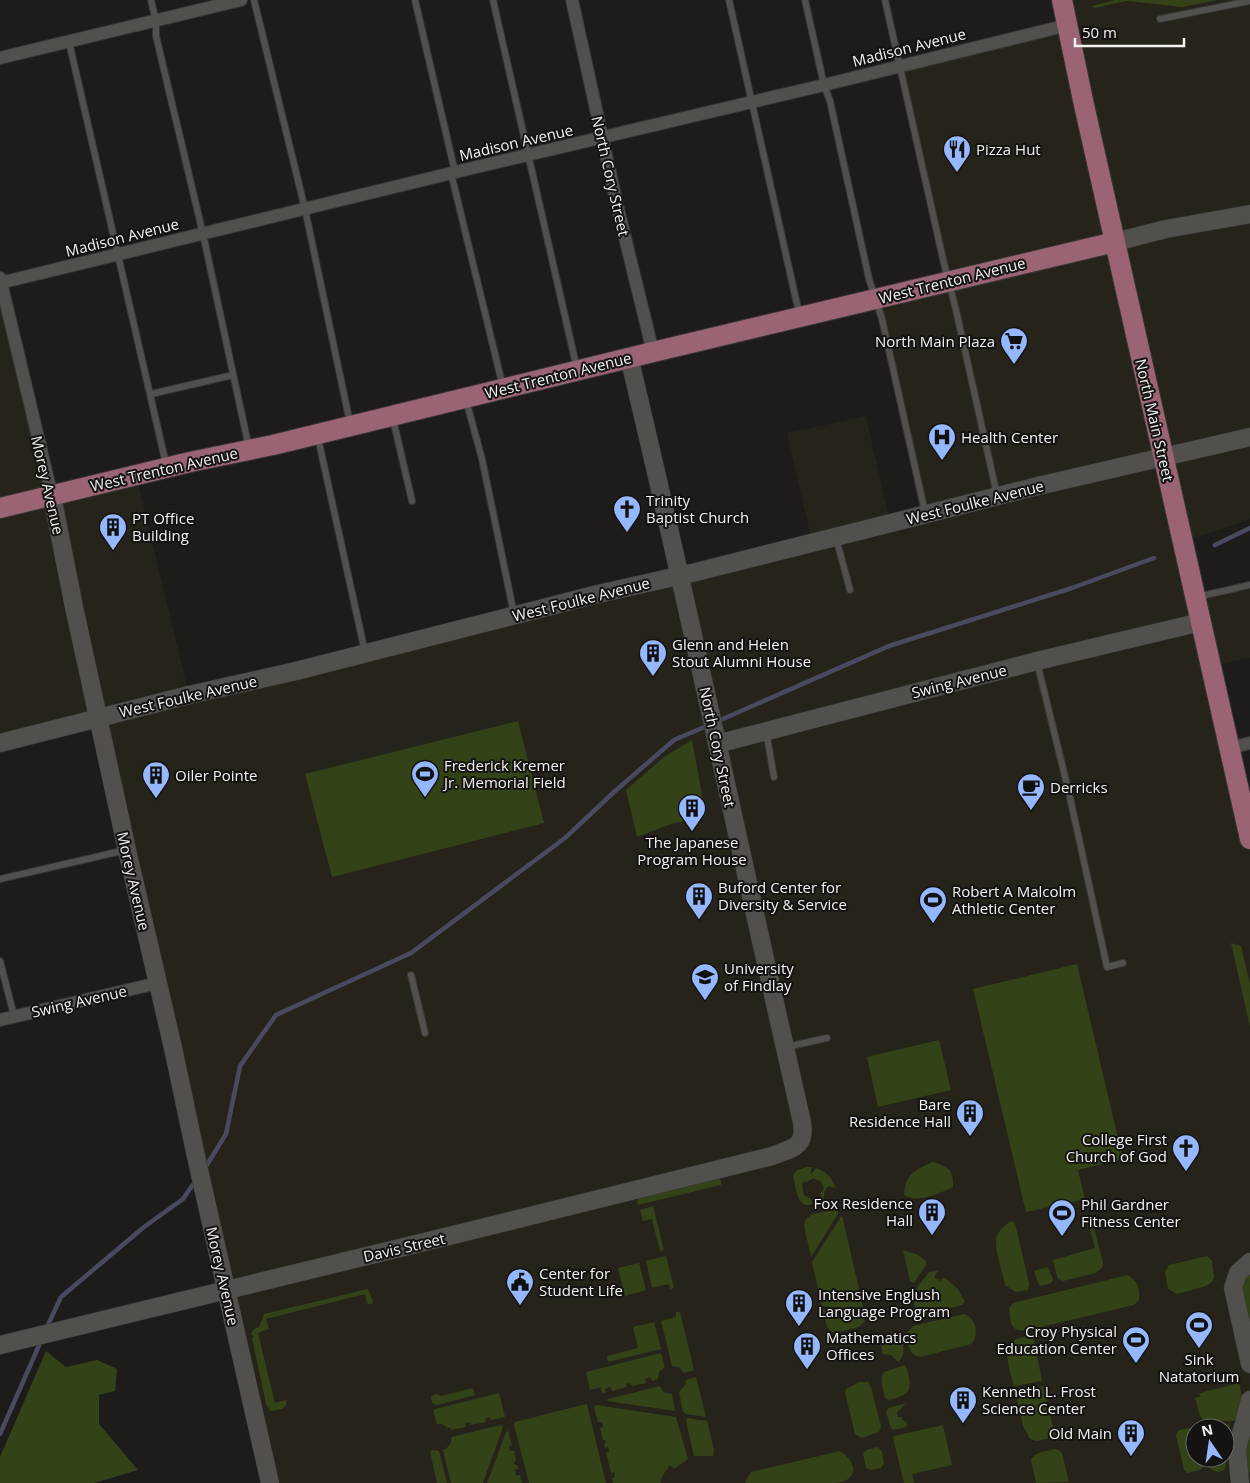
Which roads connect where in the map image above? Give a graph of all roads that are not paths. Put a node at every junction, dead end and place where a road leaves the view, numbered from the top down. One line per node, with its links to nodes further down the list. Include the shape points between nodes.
1 (151, 0): 13 (lane)
2 (241, 0): 13 (street)
3 (254, 0): 23 (lane)
4 (414, 0): 22 (lane)
5 (493, 0): 21 (lane)
6 (572, 0): 20 (street, North Cory Street)
7 (729, 0): 19 (lane)
8 (805, 0): 18 (lane)
9 (885, 0): 17 (lane)
10 (1062, 0): 14 (main road, North Main Street)
11 (1250, 1): 12 (lane)
12 (1160, 19)
13 (156, 21): 15 (street); 25 (lane, via 156,36)
14 (1068, 25): 17 (street, Madison Avenue); 26 (main road, North Main Street)
15 (69, 42): 16 (street); 27 (lane)
16 (0, 58)
17 (899, 66): 18 (street, Madison Avenue); 29 (lane)
18 (824, 85): 19 (street, Madison Avenue); 30 (lane)
19 (752, 102): 20 (street, Madison Avenue); 31 (lane)
20 (603, 138): 21 (street, Madison Avenue); 32 (street, North Cory Street)
21 (528, 155): 22 (street, Madison Avenue); 34 (lane)
22 (453, 173): 23 (street, Madison Avenue); 36 (lane)
23 (305, 209): 25 (street, Madison Avenue); 40 (lane)
24 (1250, 214): 26 (street, via 1166,228)
25 (203, 234): 27 (street, Madison Avenue); 35 (lane)
26 (1115, 242): 29 (main road, West Trenton Avenue); 44 (main road, North Main Street)
27 (118, 255): 28 (street, Madison Avenue); 37 (lane)
28 (0, 281): 46 (street, Morey Avenue)
29 (948, 281): 30 (main road, West Trenton Avenue); 47 (lane)
30 (875, 299): 31 (main road, West Trenton Avenue); 50 (lane)
31 (800, 317): 32 (main road, West Trenton Avenue)
32 (653, 352): 33 (main road, West Trenton Avenue)
33 (628, 358): 34 (main road, West Trenton Avenue); 52 (street, North Cory Street)
34 (578, 370): 36 (main road, West Trenton Avenue)
35 (233, 375): 37 (lane); 43 (lane)
36 (504, 388): 38 (main road, West Trenton Avenue)
37 (151, 394): 45 (lane)
38 (465, 398): 39 (main road, West Trenton Avenue); 56 (lane, via 482,459)
39 (392, 416): 40 (main road, West Trenton Avenue); 48 (lane)
40 (351, 426): 41 (main road, West Trenton Avenue)
41 (317, 434): 43 (main road, West Trenton Avenue); 58 (lane)
42 (1250, 436): 44 (street, West Foulke Avenue)
43 (249, 450): 45 (main road, West Trenton Avenue)
44 (1163, 456): 47 (street, West Foulke Avenue); 55 (main road, North Main Street)
45 (167, 468): 46 (main road, West Trenton Avenue)
46 (52, 496): 49 (main road, West Trenton Avenue); 60 (street, Morey Avenue)
47 (997, 496): 50 (street, West Foulke Avenue)
48 (412, 501)
49 (0, 508)
50 (926, 514): 51 (street, West Foulke Avenue)
51 (836, 537): 52 (street, West Foulke Avenue); 54 (lane)
52 (679, 576): 56 (street, West Foulke Avenue); 62 (street, North Cory Street)
53 (1250, 585): 55 (lane)
54 (850, 590)
55 (1195, 597): 57 (main road, North Main Street)
56 (515, 616): 58 (street, West Foulke Avenue)
57 (1201, 622): 59 (street, Swing Avenue); 65 (main road, North Main Street)
58 (366, 654): 60 (street, West Foulke Avenue)
59 (1037, 661): 61 (street, Swing Avenue); 71 (lane, via 1107,967)
60 (98, 718): 63 (street, West Foulke Avenue); 68 (street, Morey Avenue)
61 (765, 730): 62 (street, Swing Avenue); 66 (lane)
62 (716, 737): 78 (street, North Cory Street)
63 (0, 743)
64 (1250, 743): 65 (street)
65 (1230, 748): 67 (main road, North Main Street)
66 (774, 777)
67 (1250, 839)
68 (127, 850): 69 (lane); 73 (street, Morey Avenue)
69 (0, 879)
70 (0, 961): 74 (lane)
71 (1123, 963)
72 (411, 975): 76 (lane)
73 (158, 982): 74 (street, Swing Avenue); 81 (street, Morey Avenue)
74 (14, 1016): 75 (street, Swing Avenue)
75 (0, 1020)
76 (425, 1033)
77 (827, 1038): 78 (lane)
78 (785, 1047): 79 (street, North Cory Street)
79 (803, 1138): 81 (street, Davis Street, via 792,1148 772,1156)
80 (1250, 1262): 83 (street, via 1238,1274 1233,1288)
81 (227, 1289): 82 (street, Davis Street); 85 (street, Morey Avenue)
82 (0, 1345)
83 (1250, 1364)
84 (1250, 1400): 86 (street, via 1237,1448)
85 (270, 1483)
86 (1240, 1483)

